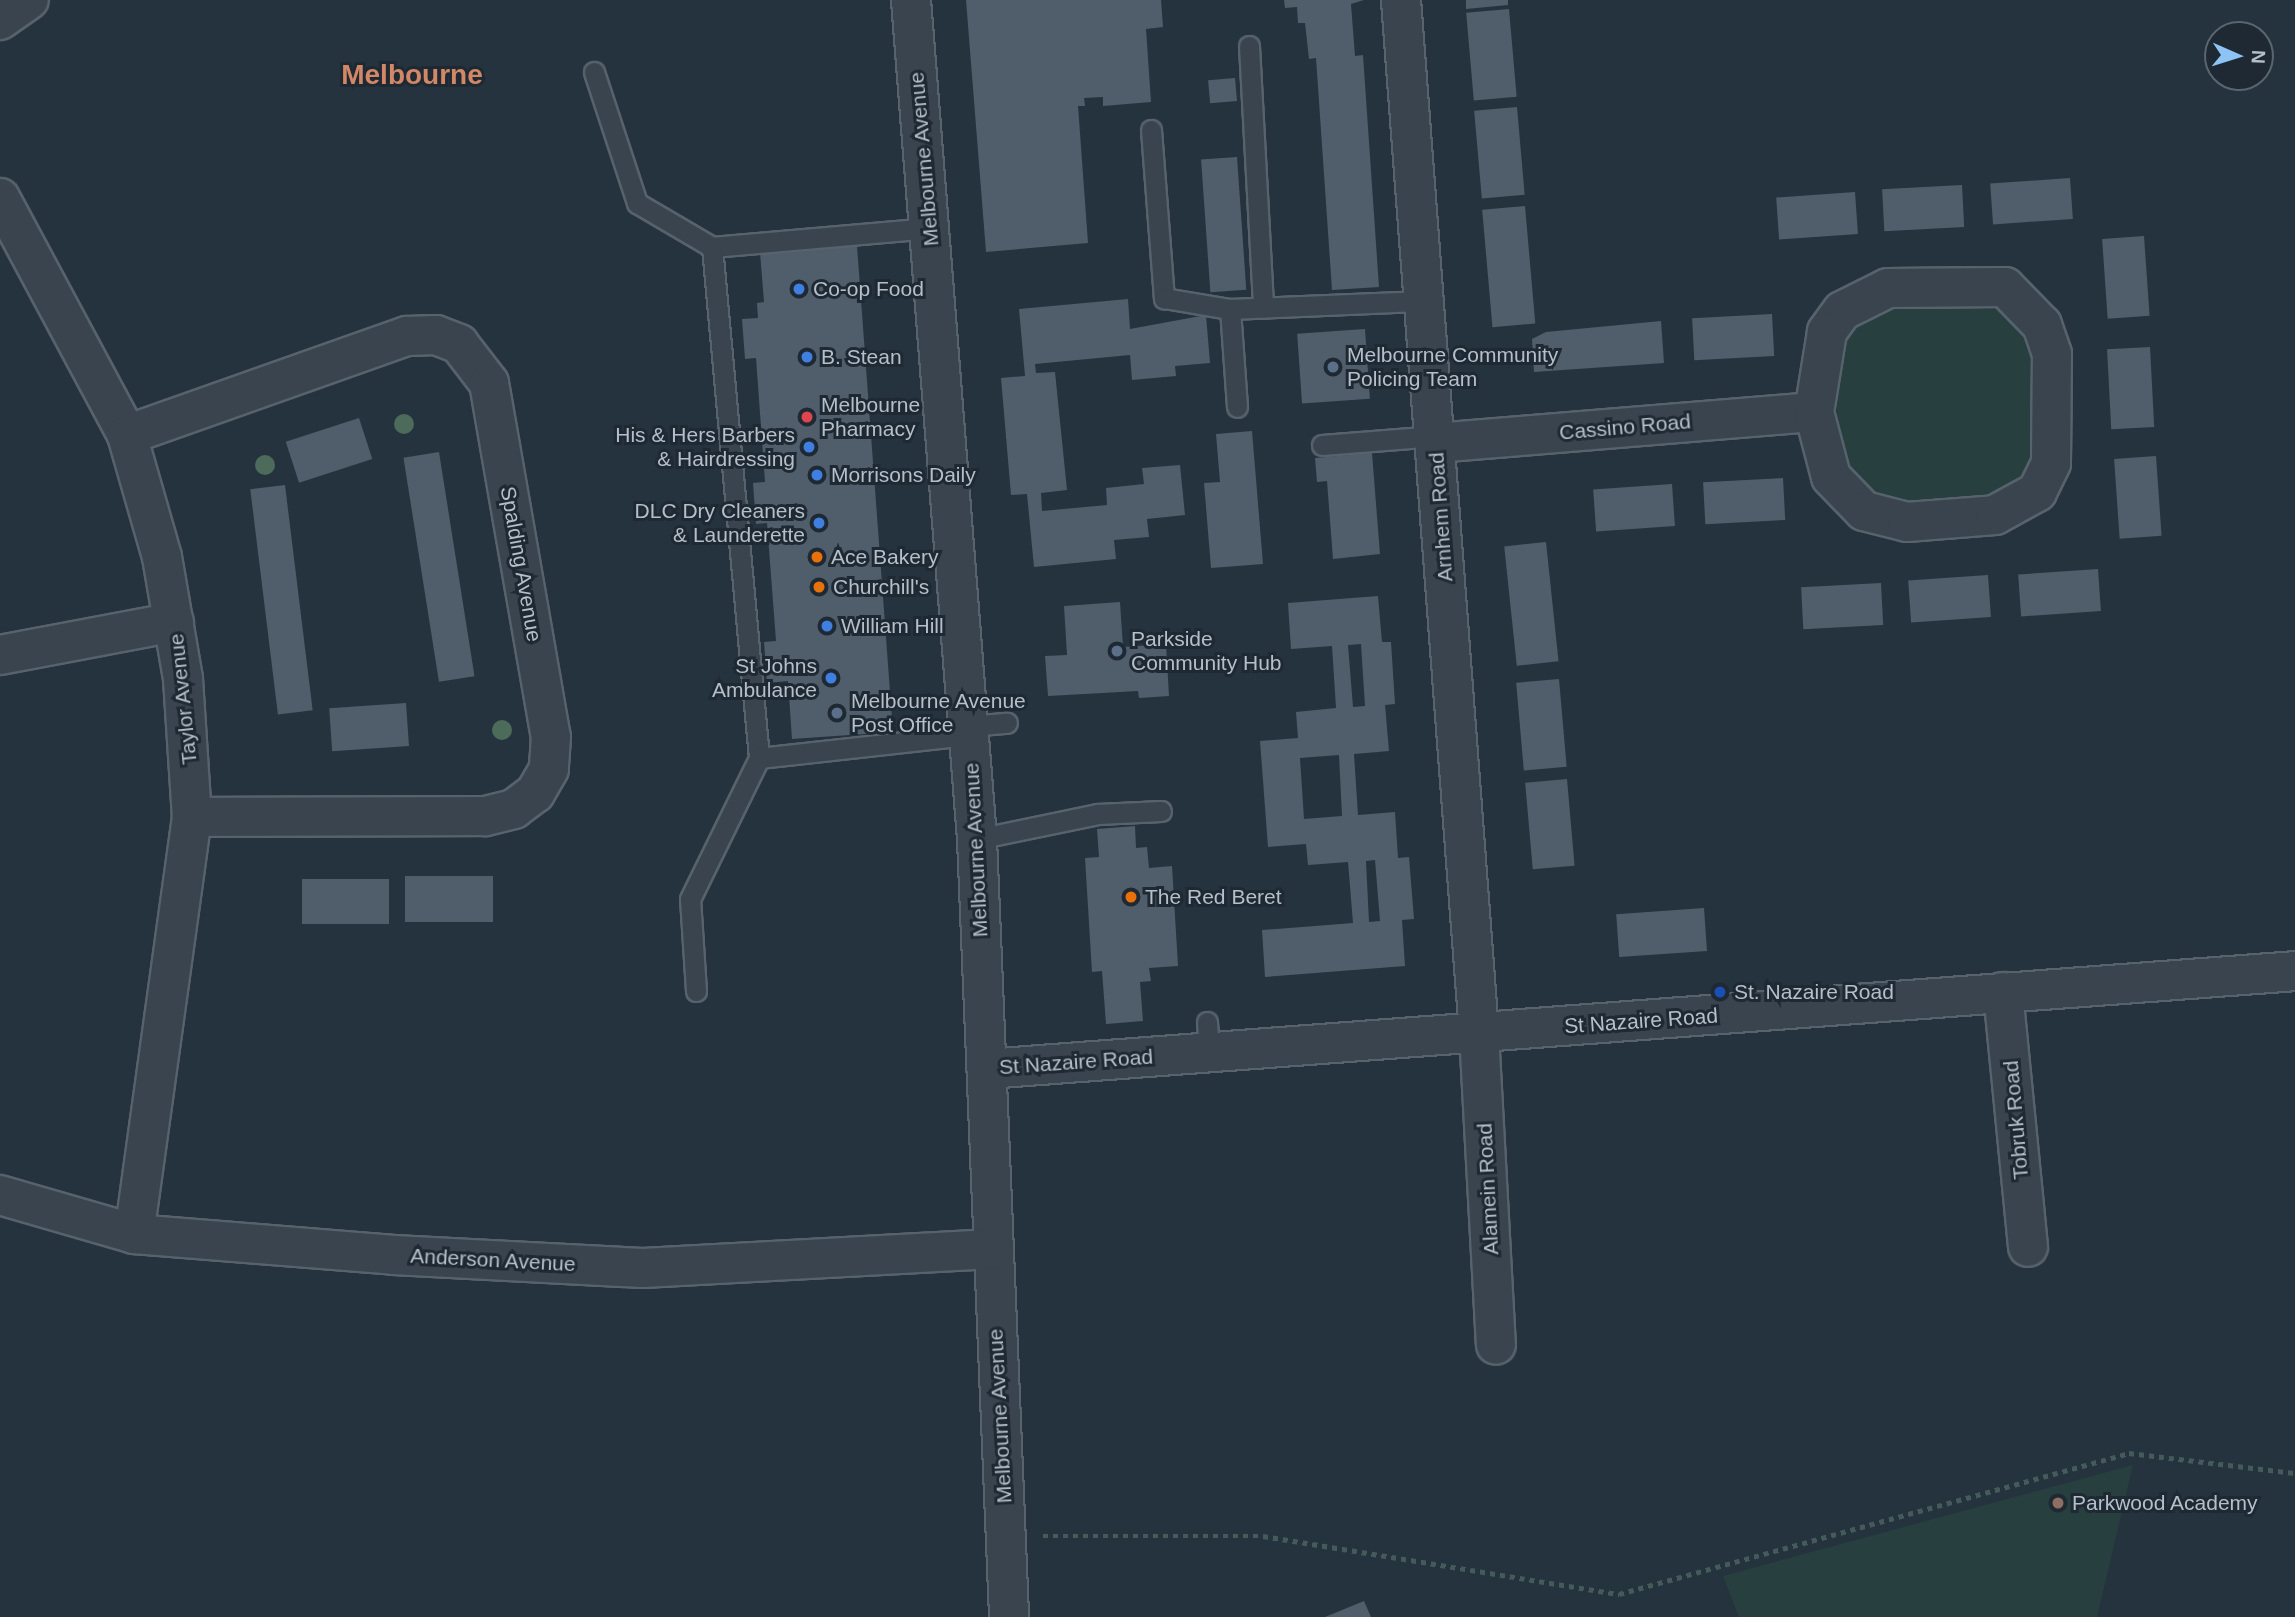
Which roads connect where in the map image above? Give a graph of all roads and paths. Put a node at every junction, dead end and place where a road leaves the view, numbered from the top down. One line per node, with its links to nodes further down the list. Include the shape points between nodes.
1 (29, 0): 4 (street)
2 (911, 0): 9 (street, Melbourne Avenue)
3 (1401, 0): 11 (street, Arnhem Road)
4 (0, 20)
5 (1249, 46): 12 (lane)
6 (594, 72): 10 (lane, via 637,203)
7 (1151, 130): 13 (lane, via 1164,298)
8 (0, 198): 16 (street, Taylor Avenue)
9 (930, 228): 10 (lane); 22 (street, Melbourne Avenue)
10 (712, 247): 23 (lane)
11 (1424, 301): 12 (lane); 17 (street, Arnhem Road)
12 (1263, 308): 13 (lane)
13 (1230, 309): 14 (lane)
14 (1237, 407)
15 (1814, 412): 15 (street, via 1831,477 1864,511 1908,522 1995,515 2037,492 2051,463 2052,354 2042,325 2005,288 1888,288 1842,311 1827,332); 17 (street, Cassino Road)
16 (127, 436): 19 (street, Taylor Avenue); 25 (street, Spalding Avenue, via 407,337 436,335 459,344 489,383 551,737 549,769 535,793 514,809 485,816)
17 (1436, 439): 18 (lane); 30 (street, Arnhem Road)
18 (1322, 445)
19 (174, 622): 20 (street); 25 (street, Taylor Avenue)
20 (0, 654)
21 (1007, 723): 22 (lane)
22 (969, 731): 23 (lane); 26 (street, Melbourne Avenue)
23 (760, 758): 28 (lane, via 690,899)
24 (1161, 811): 26 (lane, via 1098,814)
25 (192, 817): 33 (street, Taylor Avenue)
26 (977, 839): 31 (street, Melbourne Avenue)
27 (2295, 971): 29 (street, St Nazaire Road)
28 (696, 991)
29 (2003, 992): 30 (street, St Nazaire Road); 34 (street, Tobruk Road)
30 (1479, 1033): 31 (street, St Nazaire Road, via 1208,1037); 36 (street, Alamein Road)
31 (987, 1069): 35 (street, Melbourne Avenue)
32 (0, 1195): 33 (street, Anderson Avenue)
33 (134, 1234): 35 (street, Anderson Avenue, via 643,1268)
34 (2028, 1247)
35 (992, 1249): 38 (street, Melbourne Avenue)
36 (1496, 1345)
37 (2295, 1473): 38 (path, via 2129,1453 1619,1594 1263,1536)
38 (1005, 1536): 39 (street, Melbourne Avenue)
39 (1009, 1617)

